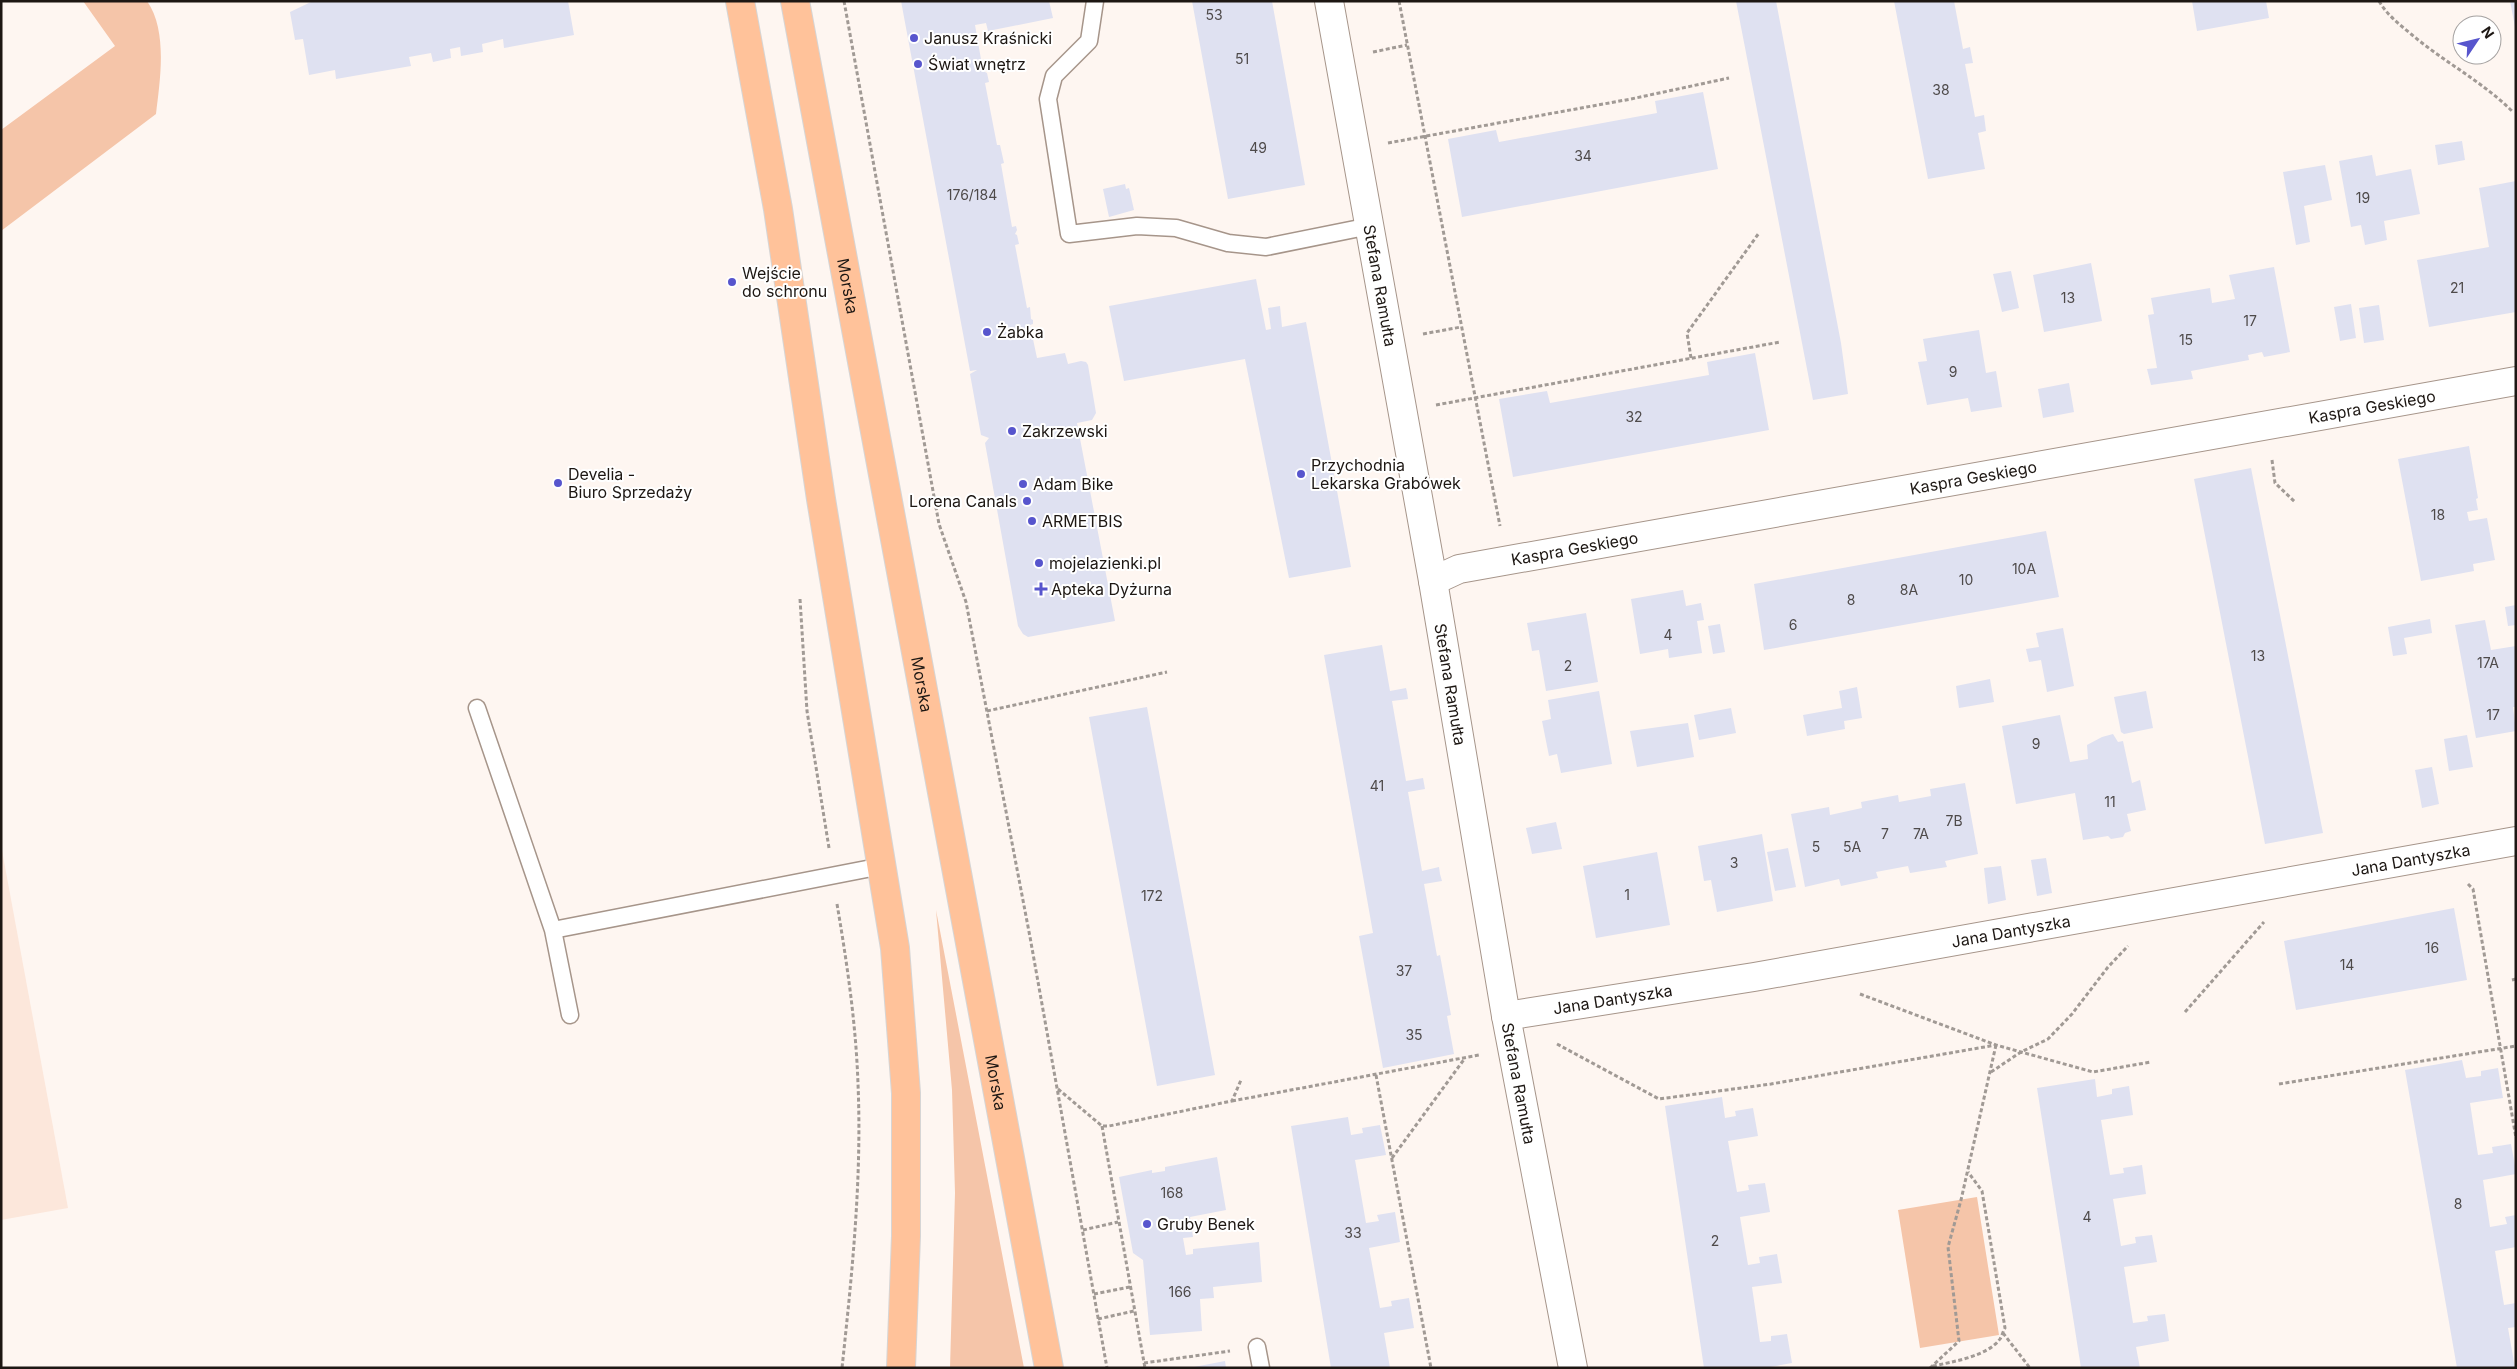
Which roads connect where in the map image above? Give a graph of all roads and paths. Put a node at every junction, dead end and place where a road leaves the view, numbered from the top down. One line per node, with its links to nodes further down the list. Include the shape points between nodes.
1 (740, 1): 32 (main road, via 778,209 820,499)
2 (795, 1): 71 (main road, Morska)
3 (844, 1): 30 (path, via 938,524 966,602)
4 (1095, 1): 14 (lane, via 1089,40 1054,76 1048,99 1069,234 1137,226 1176,228 1228,243 1266,247)
5 (1329, 1): 13 (street, Stefana Ramułta)
6 (1399, 1): 8 (path)
7 (2379, 1): 11 (path, via 2386,13 2413,36 2495,94)
8 (1407, 45): 9 (path); 12 (path)
9 (1374, 52)
10 (1729, 78): 12 (path)
11 (2513, 112)
12 (1424, 137): 13 (path); 16 (path)
13 (1355, 150): 14 (street, Stefana Ramułta)
14 (1370, 226): 26 (street, Stefana Ramułta)
15 (1759, 233): 19 (path, via 1688,333)
16 (1461, 327): 17 (path); 21 (path)
17 (1425, 334)
18 (1780, 342): 19 (path)
19 (1691, 358): 21 (path)
20 (2516, 381): 25 (street, Kaspra Geskiego)
21 (1475, 398): 22 (path); 25 (path)
22 (1438, 405)
23 (2280, 458): 24 (path, via 2270,460 2275,483)
24 (2295, 502)
25 (1506, 561): 26 (street, Kaspra Geskiego, via 1459,569)
26 (1433, 581): 41 (street, Stefana Ramułta)
27 (800, 597): 33 (path, via 807,711)
28 (1167, 672): 30 (path)
29 (477, 708): 36 (lane)
30 (987, 712): 53 (path)
31 (2516, 841): 41 (street, Jana Dantyszka, via 1754,976)
32 (882, 866): 33 (lane); 70 (main road, via 895,948 906,1093 906,1236)
33 (833, 875): 36 (lane); 69 (path, via 849,976 858,1084 856,1230)
34 (2463, 878): 45 (path, via 2472,889)
35 (2270, 916): 39 (path)
36 (553, 930): 40 (lane)
37 (2129, 946): 46 (path, via 2048,1039)
38 (1854, 992): 42 (path)
39 (2185, 1012)
40 (570, 1015)
41 (1506, 1016): 44 (street, Stefana Ramułta)
42 (1996, 1045): 44 (path, via 1771,1084 1658,1099 1549,1039); 46 (path); 49 (path)
43 (2516, 1046): 45 (path)
44 (1512, 1048): 47 (path); 76 (street, Stefana Ramułta)
45 (2500, 1048): 52 (path); 56 (path)
46 (2021, 1052): 48 (path, via 2094,1072); 49 (path)
47 (1465, 1057): 50 (path); 57 (path)
48 (2151, 1062)
49 (1990, 1072): 58 (path)
50 (1376, 1075): 54 (path); 57 (path)
51 (1241, 1080): 54 (path)
52 (2279, 1084)
53 (1057, 1089): 55 (path); 60 (path)
54 (1232, 1101): 55 (path)
55 (1102, 1126): 59 (path)
56 (2516, 1138)
57 (1392, 1159): 75 (path)
58 (1968, 1171): 65 (path, via 1982,1191 2005,1328); 68 (path, via 1948,1247 1958,1341)
59 (1118, 1222): 60 (path); 61 (path)
60 (1083, 1230): 62 (path)
61 (1130, 1287): 62 (path); 63 (path)
62 (1094, 1294): 64 (path)
63 (1134, 1311): 64 (path); 67 (path)
64 (1098, 1319): 72 (path)
65 (2002, 1332): 68 (path, via 2000,1339 1987,1349 1960,1361); 77 (path)
66 (1257, 1347): 67 (path); 74 (lane)
67 (1144, 1363): 73 (path)
68 (1931, 1367)
69 (842, 1368)
70 (900, 1368)
71 (1049, 1368)
72 (1107, 1368)
73 (1145, 1368)
74 (1262, 1368)
75 (1431, 1368)
76 (1573, 1368)
77 (2030, 1368)

